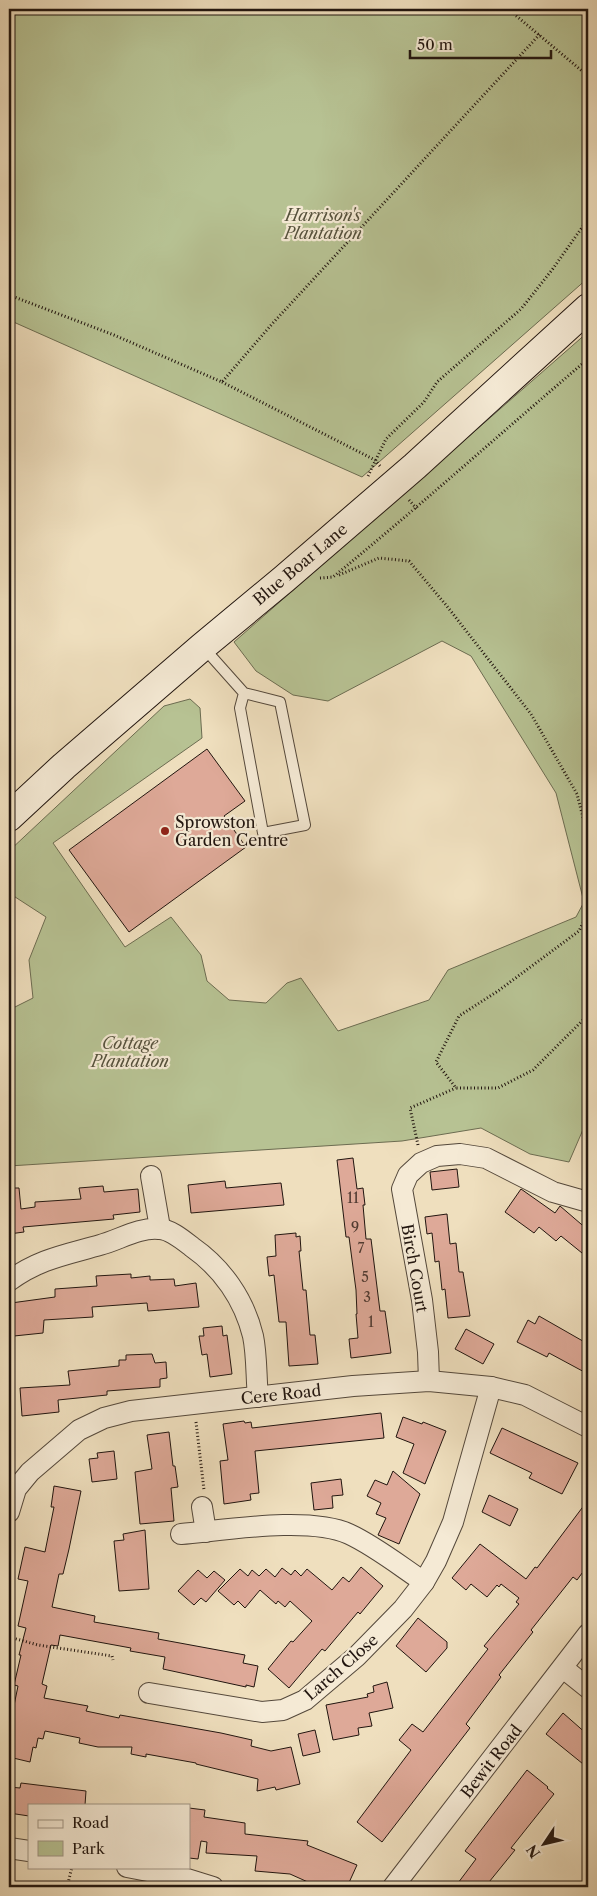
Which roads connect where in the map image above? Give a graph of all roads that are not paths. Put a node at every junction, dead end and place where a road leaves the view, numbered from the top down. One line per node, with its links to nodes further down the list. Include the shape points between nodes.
1 (588, 308): 2 (street, Blue Boar Lane, via 395,483)
2 (202, 647): 3 (lane); 4 (street, Blue Boar Lane)
3 (244, 693): 3 (lane, via 280,702 305,825 263,833 240,708)
4 (9, 817)
5 (152, 1176): 7 (street)
6 (588, 1202): 9 (street, Birch Court, via 553,1192 486,1158 460,1154 437,1156 408,1175 402,1189 422,1300)
7 (160, 1228): 8 (street, via 59,1255); 11 (street, via 206,1256 226,1278 244,1308 253,1337)
8 (9, 1280)
9 (429, 1381): 10 (street, Cere Road); 11 (street, Cere Road)
10 (491, 1387): 12 (street, Cere Road, via 526,1395); 17 (street, Larch Close, via 453,1522)
11 (258, 1397): 13 (street, Cere Road, via 131,1411 104,1418 79,1430 30,1472 16,1489)
12 (588, 1427)
13 (10, 1505)
14 (202, 1507): 15 (street)
15 (206, 1532): 16 (street); 17 (street, via 318,1526 348,1534)
16 (181, 1534)
17 (424, 1582): 21 (street, Larch Close, via 403,1609 357,1656 305,1700 283,1710 262,1712)
18 (588, 1634): 19 (street, Bewit Road)
19 (563, 1668): 20 (street); 26 (street, Bewit Road)
20 (588, 1688)
21 (149, 1693)
22 (9, 1848): 23 (street)
23 (28, 1851)
24 (132, 1868): 25 (street)
25 (213, 1887)
26 (393, 1887)

